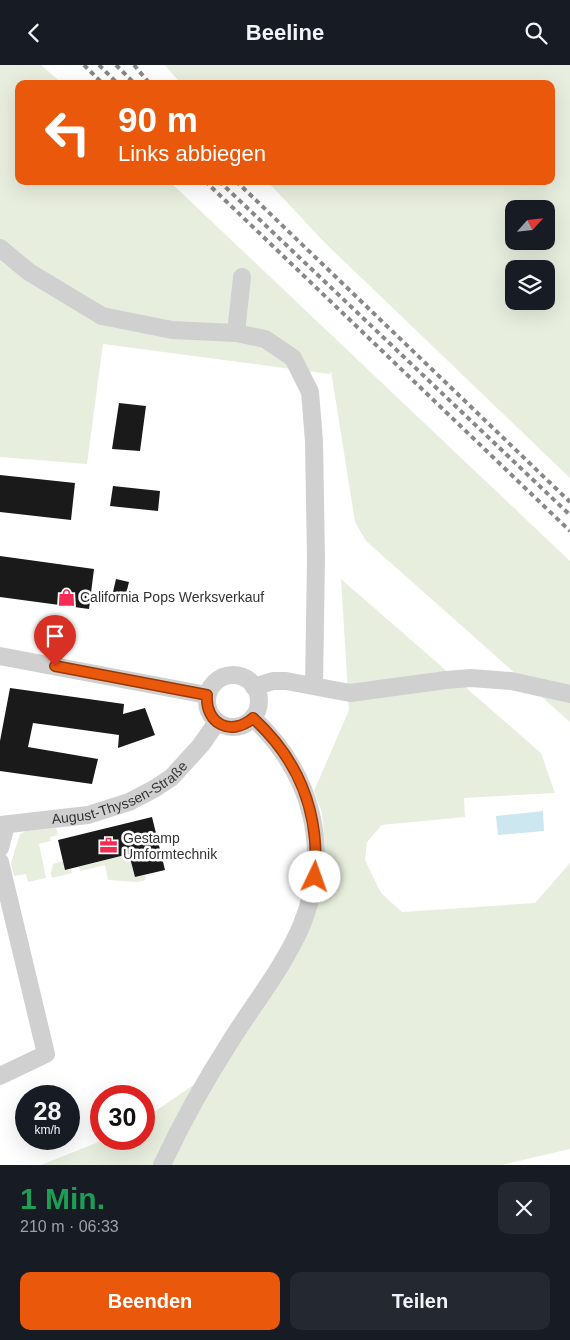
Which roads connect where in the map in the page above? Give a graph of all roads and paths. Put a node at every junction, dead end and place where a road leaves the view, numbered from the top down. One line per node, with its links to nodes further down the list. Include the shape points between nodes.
1 (0, 248): 3 (street, via 30,272 102,316 172,330)
2 (242, 277): 3 (street)
3 (236, 333): 5 (street, via 265,339 294,358 310,392 316,539)
4 (0, 656): 8 (street)
5 (314, 686): 6 (street, via 273,681); 7 (street, via 350,693 471,678 511,681)
6 (254, 687): 8 (street, via 244,678 231,675 216,681); 9 (street, via 259,703)
7 (570, 694)
8 (207, 695): 10 (street, via 208,710)
9 (253, 718): 10 (street, via 232,727); 15 (street, via 287,756 306,794 316,845 312,893 292,945 209,1077)
10 (217, 722): 11 (street, August-Thyssen-Straße, via 172,777 129,802 88,815)
11 (3, 825): 12 (street)
12 (0, 848)
13 (0, 862): 14 (street, via 46,1053)
14 (0, 1075)
15 (162, 1165)

